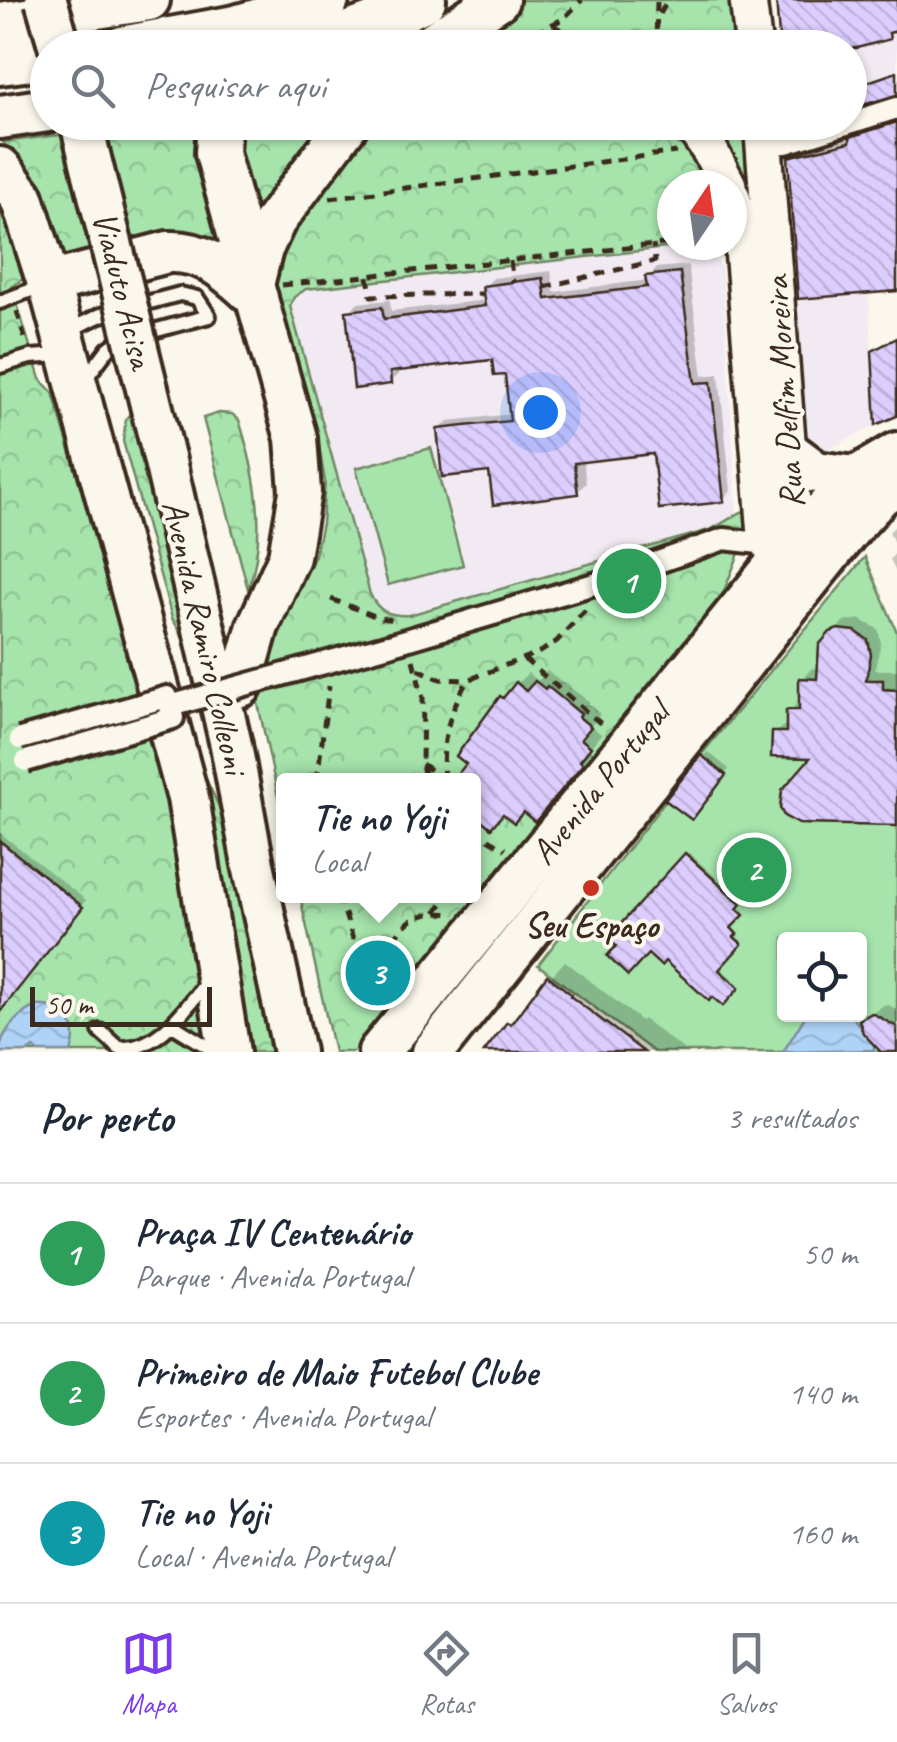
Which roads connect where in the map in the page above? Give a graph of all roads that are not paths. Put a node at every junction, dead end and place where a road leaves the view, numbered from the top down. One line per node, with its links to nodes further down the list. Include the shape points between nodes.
1 (149, 0): 6 (main road)
2 (327, 0): 9 (highway)
3 (424, 0): 10 (highway)
4 (498, 0): 11 (main road)
5 (748, 0): 12 (main road)
6 (97, 2): 7 (main road); 8 (main road)
7 (30, 20): 13 (highway)
8 (90, 30)
9 (220, 30)
10 (358, 30)
11 (452, 30)
12 (752, 30)
13 (0, 63)
14 (897, 108): 17 (street)
15 (30, 113): 16 (highway)
16 (0, 117)
17 (867, 117)
18 (85, 140): 34 (main road, Viaduto Acisa, bridge)
19 (110, 140): 34 (main road, Viaduto Acisa)
20 (217, 140): 27 (highway)
21 (335, 140): 27 (main road, via 274,220 262,248)
22 (691, 140): 25 (main road, via 710,151)
23 (763, 140): 32 (main road, Rua Delfim Moreira)
24 (0, 169): 28 (highway, via 22,198)
25 (720, 170)
26 (744, 260): 37 (main road, Rua Delfim Moreira, via 763,508)
27 (263, 290): 28 (main road, via 204,256 168,252); 39 (main road, via 296,438 300,492 290,557 258,626)
28 (33, 296): 29 (lane); 30 (main road)
29 (0, 302)
30 (58, 354): 30 (lane, via 101,316 180,294 197,298 208,316); 31 (lane); 38 (main road)
31 (0, 366)
32 (788, 451): 35 (main road, via 816,472); 37 (main road, Rua Delfim Moreira)
33 (897, 452): 35 (main road)
34 (177, 454): 39 (main road, Avenida Ramiro Colleoni); 43 (main road, Avenida Ramiro Colleoni, via 232,745)
35 (856, 477): 37 (main road)
36 (897, 485): 37 (main road, via 860,518)
37 (789, 555): 40 (street, bridge, via 724,538 601,582); 48 (main road, Avenida Portugal); 53 (main road, Avenida Portugal)
38 (135, 599): 43 (main road); 45 (main road, via 191,813)
39 (241, 686): 43 (main road, Avenida Ramiro Colleoni)
40 (170, 706): 41 (street, bridge, via 167,697); 42 (street, bridge, via 174,718)
41 (20, 739)
42 (26, 761)
43 (268, 869): 51 (main road, Avenida Ramiro Colleoni)
44 (289, 903): 52 (main road)
45 (216, 972): 46 (lane); 50 (main road)
46 (174, 1026): 47 (lane, via 132,1049 114,1046); 49 (lane)
47 (100, 1031)
48 (373, 1038)
49 (216, 1052)
50 (229, 1052)
51 (294, 1052)
52 (320, 1052)
53 (433, 1052)

